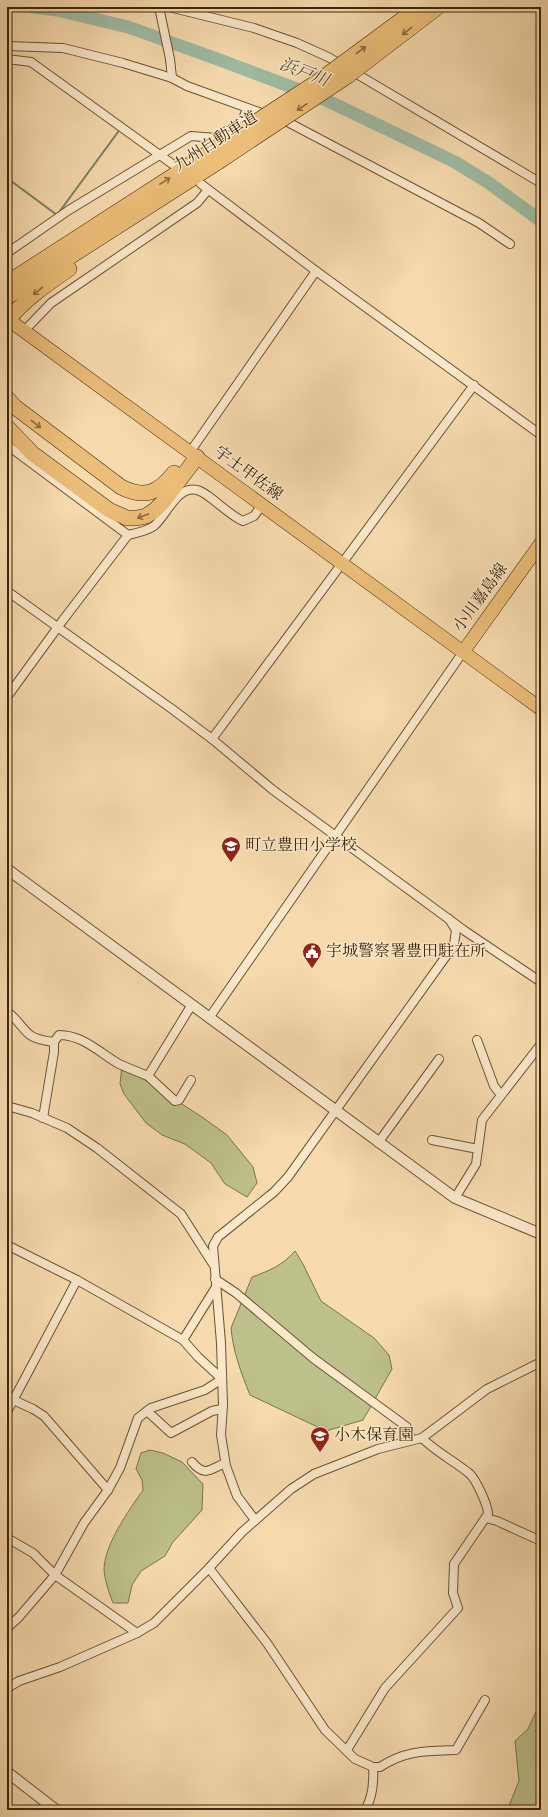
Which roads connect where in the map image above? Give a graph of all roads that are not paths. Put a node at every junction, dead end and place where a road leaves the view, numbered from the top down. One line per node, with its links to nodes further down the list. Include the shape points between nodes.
1 (159, 7): 7 (street)
2 (169, 7): 13 (street, via 254,28 297,43 328,58)
3 (419, 7): 10 (highway, 九州自動車道, one-way to 3, bridge)
4 (438, 7): 10 (highway, 九州自動車道, one-way to 10, bridge, via 349,75)
5 (7, 46): 7 (street, via 63,48)
6 (7, 59): 9 (street, via 31,62)
7 (172, 78): 8 (street)
8 (247, 109): 9 (street, via 242,121 216,138 192,136); 16 (street, via 282,119 479,223)
9 (161, 156): 11 (street); 17 (street, via 69,210)
10 (216, 156): 12 (highway, 九州自動車道); 15 (highway, 九州自動車道, one-way to 10)
11 (175, 166)
12 (202, 177): 14 (street); 21 (highway, 九州自動車道); 22 (highway, one-way to 22, via 205,173 42,288 14,312)
13 (541, 183)
14 (208, 190): 18 (street); 23 (street, via 197,204 51,303)
15 (132, 202): 19 (highway, via 101,217); 20 (highway, 九州自動車道)
16 (510, 244)
17 (7, 253)
18 (316, 271): 24 (street); 29 (street)
19 (7, 275)
20 (7, 283)
21 (7, 297)
22 (10, 322): 23 (main road, 宇土甲佐線)
23 (24, 331): 29 (main road, 宇土甲佐線)
24 (474, 385): 27 (street); 33 (street)
25 (7, 398): 29 (highway, one-way to 29, via 51,435 130,492 140,494 158,490)
26 (7, 426): 29 (highway, one-way to 26, via 163,502 155,510 146,516 127,518 109,510 33,454)
27 (541, 435)
28 (7, 444): 31 (street)
29 (193, 455): 30 (main road, 宇土甲佐線)
30 (262, 505): 31 (street, via 254,516 243,521 199,490 190,490 182,492 154,526); 33 (main road, 宇土甲佐線)
31 (128, 535): 35 (street)
32 (541, 543): 36 (main road, 小川嘉島線)
33 (343, 564): 36 (main road, 宇土甲佐線); 39 (street)
34 (7, 590): 35 (street)
35 (57, 627): 37 (street); 39 (street)
36 (463, 652): 38 (main road, 小川嘉島線); 40 (street)
37 (7, 697)
38 (541, 709)
39 (212, 739): 40 (street, via 273,790)
40 (335, 835): 42 (street); 46 (street)
41 (7, 870): 44 (street)
42 (449, 919): 43 (street); 55 (street, via 456,930 454,945)
43 (541, 982)
44 (192, 1006): 46 (street); 51 (street)
45 (7, 1012): 48 (street, via 14,1016 30,1035)
46 (209, 1018): 55 (street)
47 (477, 1040): 53 (street, via 494,1086)
48 (54, 1042): 51 (street, via 59,1035 68,1035); 56 (street)
49 (541, 1044): 53 (street)
50 (439, 1058): 58 (street)
51 (148, 1076): 52 (street, via 175,1101 180,1100)
52 (191, 1080)
53 (501, 1095): 59 (street, via 482,1120)
54 (7, 1106): 56 (street)
55 (335, 1111): 58 (street); 63 (street, via 288,1177 274,1192 218,1237 213,1246)
56 (43, 1118): 63 (street, via 67,1128 97,1148 181,1214)
57 (432, 1140): 59 (street)
58 (378, 1143): 60 (street)
59 (478, 1149): 60 (street, via 476,1164)
60 (455, 1198): 61 (street)
61 (541, 1234)
62 (7, 1245): 64 (street)
63 (213, 1264): 65 (street)
64 (77, 1280): 66 (street); 69 (street)
65 (216, 1283): 66 (street); 68 (street); 74 (street, via 236,1293 313,1358 407,1427)
66 (183, 1340): 68 (street, via 198,1358)
67 (541, 1362): 73 (street, via 487,1389)
68 (222, 1379): 70 (street); 71 (street, via 205,1390)
69 (10, 1399): 72 (street); 77 (street, via 44,1416)
70 (222, 1409): 71 (street, via 212,1411 171,1433); 76 (street, via 221,1435)
71 (147, 1411): 77 (street, via 138,1418 120,1468)
72 (7, 1412)
73 (422, 1438): 74 (street); 78 (street, via 471,1475 488,1508)
74 (412, 1440): 79 (street, via 378,1449 314,1474 291,1489)
75 (192, 1462): 76 (street, via 204,1472)
76 (225, 1463): 79 (street, via 237,1496)
77 (108, 1490): 83 (street, via 84,1523)
78 (486, 1518): 81 (street); 88 (street, via 454,1564 453,1593 458,1608 385,1688)
79 (255, 1520): 82 (street)
80 (7, 1538): 83 (street, via 33,1553)
81 (541, 1541)
82 (209, 1568): 85 (street, via 154,1623); 88 (street, via 267,1643 325,1730)
83 (56, 1575): 84 (street, via 19,1618); 85 (street)
84 (7, 1628)
85 (137, 1633): 86 (street, via 60,1667 19,1681)
86 (7, 1691)
87 (485, 1700): 89 (street, via 456,1750 419,1750 390,1760 380,1767)
88 (347, 1750): 89 (street, via 355,1758)
89 (373, 1766): 92 (street, via 371,1801)
90 (7, 1772): 91 (street)
91 (56, 1810)
92 (365, 1810)

